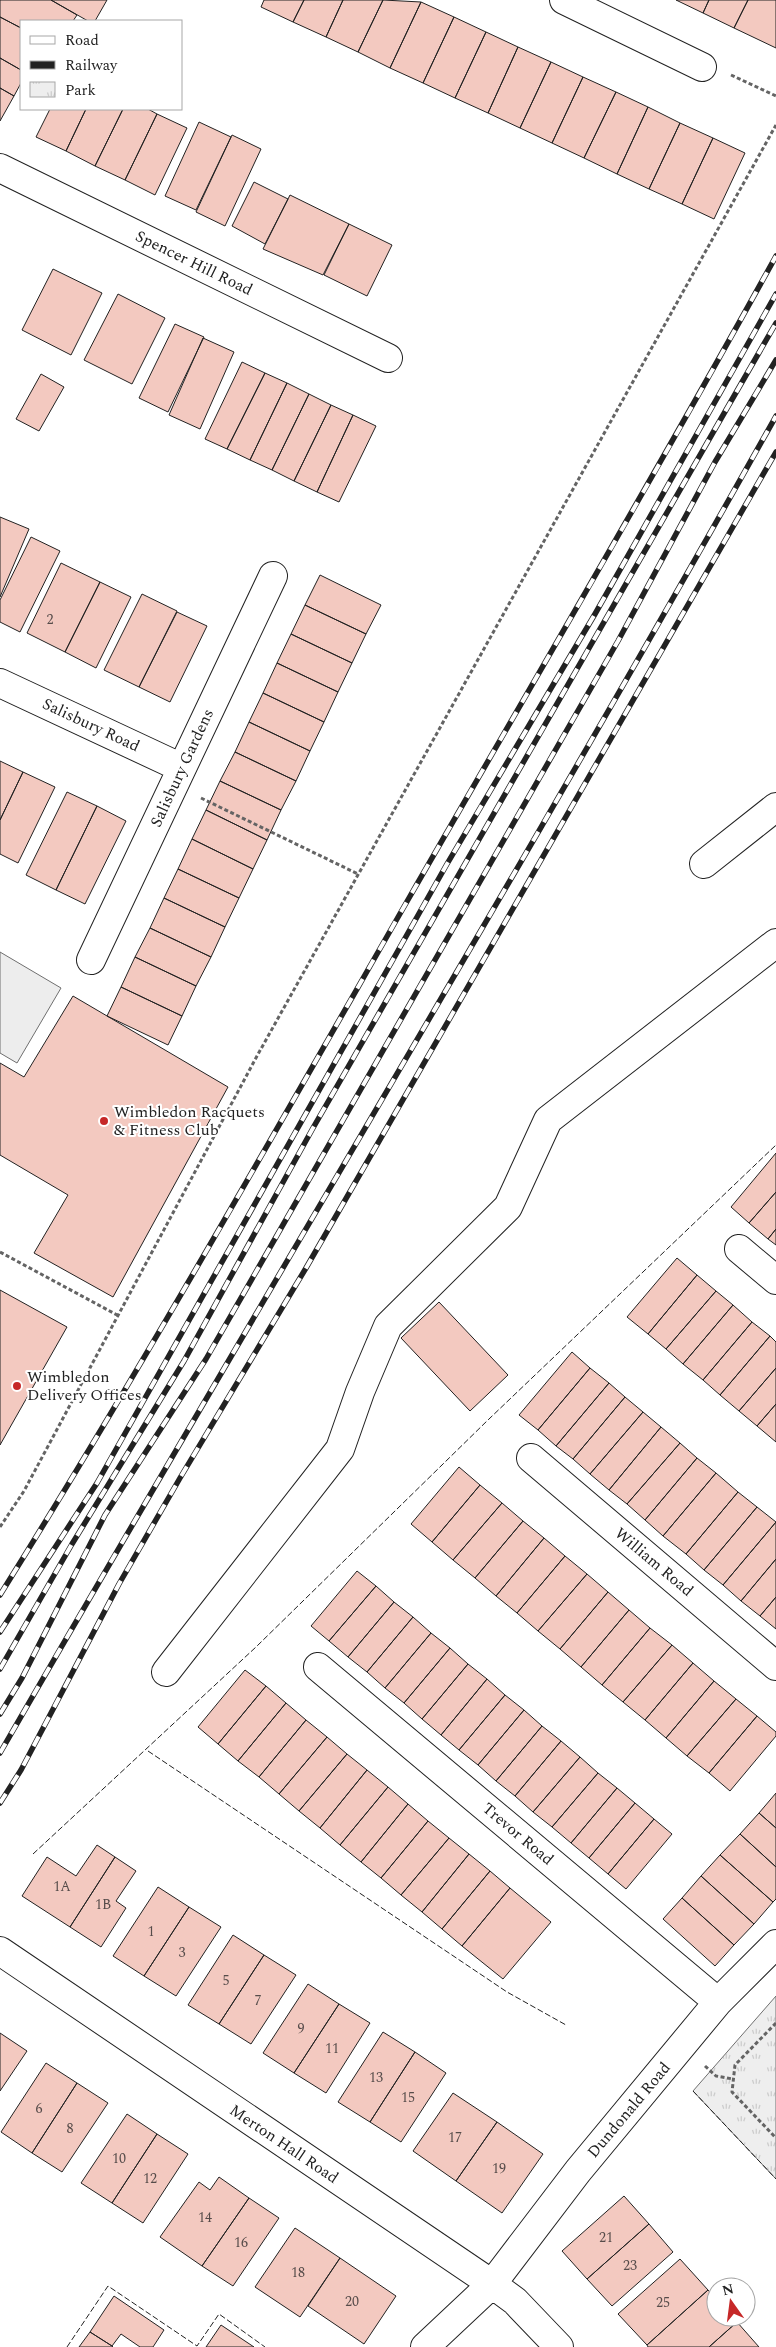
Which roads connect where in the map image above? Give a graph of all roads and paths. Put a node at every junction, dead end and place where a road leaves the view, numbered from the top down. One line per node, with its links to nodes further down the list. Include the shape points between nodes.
1 (564, 0): 2 (street)
2 (702, 67): 3 (path, via 730,74)
3 (776, 96)
4 (776, 126): 12 (path)
5 (0, 168): 6 (street, Spencer Hill Road)
6 (388, 358)
7 (273, 576): 9 (street, Salisbury Gardens)
8 (0, 683): 9 (street, Salisbury Road)
9 (178, 776): 12 (path); 14 (street, Salisbury Gardens)
10 (776, 806): 11 (street)
11 (704, 864)
12 (358, 874): 18 (path)
13 (776, 943): 23 (street, via 548,1120 508,1207 388,1326 340,1450)
14 (91, 960)
15 (739, 1248): 17 (street)
16 (0, 1252): 18 (path)
17 (776, 1280)
18 (118, 1316): 20 (path, via 24,1491)
19 (531, 1458): 21 (street, William Road)
20 (0, 1526)
21 (776, 1666)
22 (318, 1667): 26 (street, Trevor Road)
23 (166, 1672)
24 (776, 1944): 26 (street, Dundonald Road)
25 (0, 1951): 29 (street, Merton Hall Road)
26 (718, 2002): 29 (street, Dundonald Road, via 578,2171)
27 (776, 2023): 28 (path, via 735,2065 732,2092)
28 (776, 2138)
29 (492, 2284): 30 (street, Dundonald Road); 31 (street, Merton Hall Road, via 516,2301)
30 (425, 2347)
31 (559, 2347)

